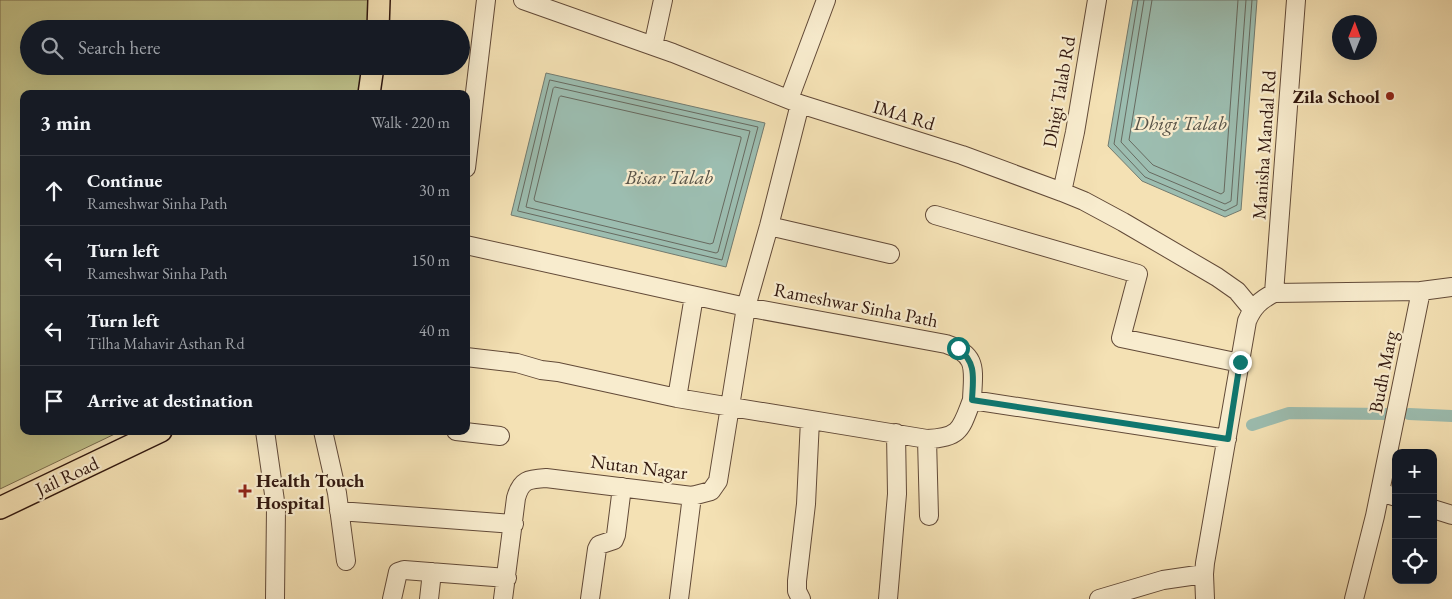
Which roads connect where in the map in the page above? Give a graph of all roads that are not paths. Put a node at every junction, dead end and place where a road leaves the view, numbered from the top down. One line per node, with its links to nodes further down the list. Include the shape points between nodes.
1 (379, 0): 8 (main road)
2 (486, 0): 13 (street)
3 (523, 0): 9 (street, IMA Rd)
4 (663, 0): 9 (street)
5 (826, 0): 12 (street, Nutan Nagar)
6 (1097, 0): 14 (street, Dhigi Talab Rd)
7 (1296, 0): 21 (street, Manisha Mandal Rd)
8 (378, 20)
9 (653, 46): 12 (street, IMA Rd)
10 (372, 75): 11 (main road)
11 (370, 90)
12 (794, 102): 14 (street, IMA Rd, via 962,155); 16 (street, Nutan Nagar)
13 (470, 134)
14 (1062, 192): 24 (street, IMA Rd, via 1123,222 1217,277 1237,291)
15 (935, 215): 26 (street, via 1138,274 1121,338)
16 (769, 226): 18 (street); 23 (street, Nutan Nagar)
17 (470, 246): 22 (street, Rameshwar Sinha Path)
18 (890, 254)
19 (1452, 287): 20 (street)
20 (1421, 291): 21 (street); 40 (street, Budh Marg)
21 (1274, 293): 24 (street)
22 (694, 296): 23 (street, Rameshwar Sinha Path); 27 (street)
23 (746, 307): 28 (street, Rameshwar Sinha Path, via 958,348 967,355 973,368); 29 (street, Nutan Nagar)
24 (1252, 309): 26 (street)
25 (470, 357): 27 (street, via 517,363)
26 (1240, 362): 38 (street)
27 (677, 398): 29 (street)
28 (972, 400): 37 (street, Rameshwar Sinha Path, via 956,434); 38 (street)
29 (730, 408): 30 (street); 41 (street, Nutan Nagar, via 718,480 711,491)
30 (810, 420): 32 (street); 58 (street, via 806,504 797,581)
31 (470, 433): 36 (street)
32 (896, 433): 37 (street); 59 (street, via 897,494)
33 (153, 435): 42 (main road, Jail Road)
34 (265, 435): 52 (street, via 276,508)
35 (324, 435): 44 (street)
36 (500, 436)
37 (927, 439): 46 (street)
38 (1228, 439): 50 (street)
39 (622, 487): 41 (street, Nutan Nagar); 47 (street, Nutan Nagar, via 533,478 519,488); 56 (street, via 616,535 614,540 599,545 597,549)
40 (1388, 495): 62 (street, Budh Marg)
41 (692, 496): 57 (street)
42 (0, 508)
43 (1437, 510): 45 (street)
44 (339, 511): 47 (street); 48 (street)
45 (1452, 515)
46 (929, 516)
47 (514, 524): 51 (street, Nutan Nagar)
48 (346, 560)
49 (432, 572): 51 (street); 53 (street, via 398,572); 54 (street)
50 (1204, 574): 60 (street, via 1164,580); 61 (street)
51 (507, 578): 55 (street, Nutan Nagar)
52 (275, 599)
53 (392, 599)
54 (429, 599)
55 (503, 599)
56 (590, 599)
57 (679, 599)
58 (800, 599)
59 (888, 599)
60 (1099, 599)
61 (1205, 599)
62 (1354, 599)

